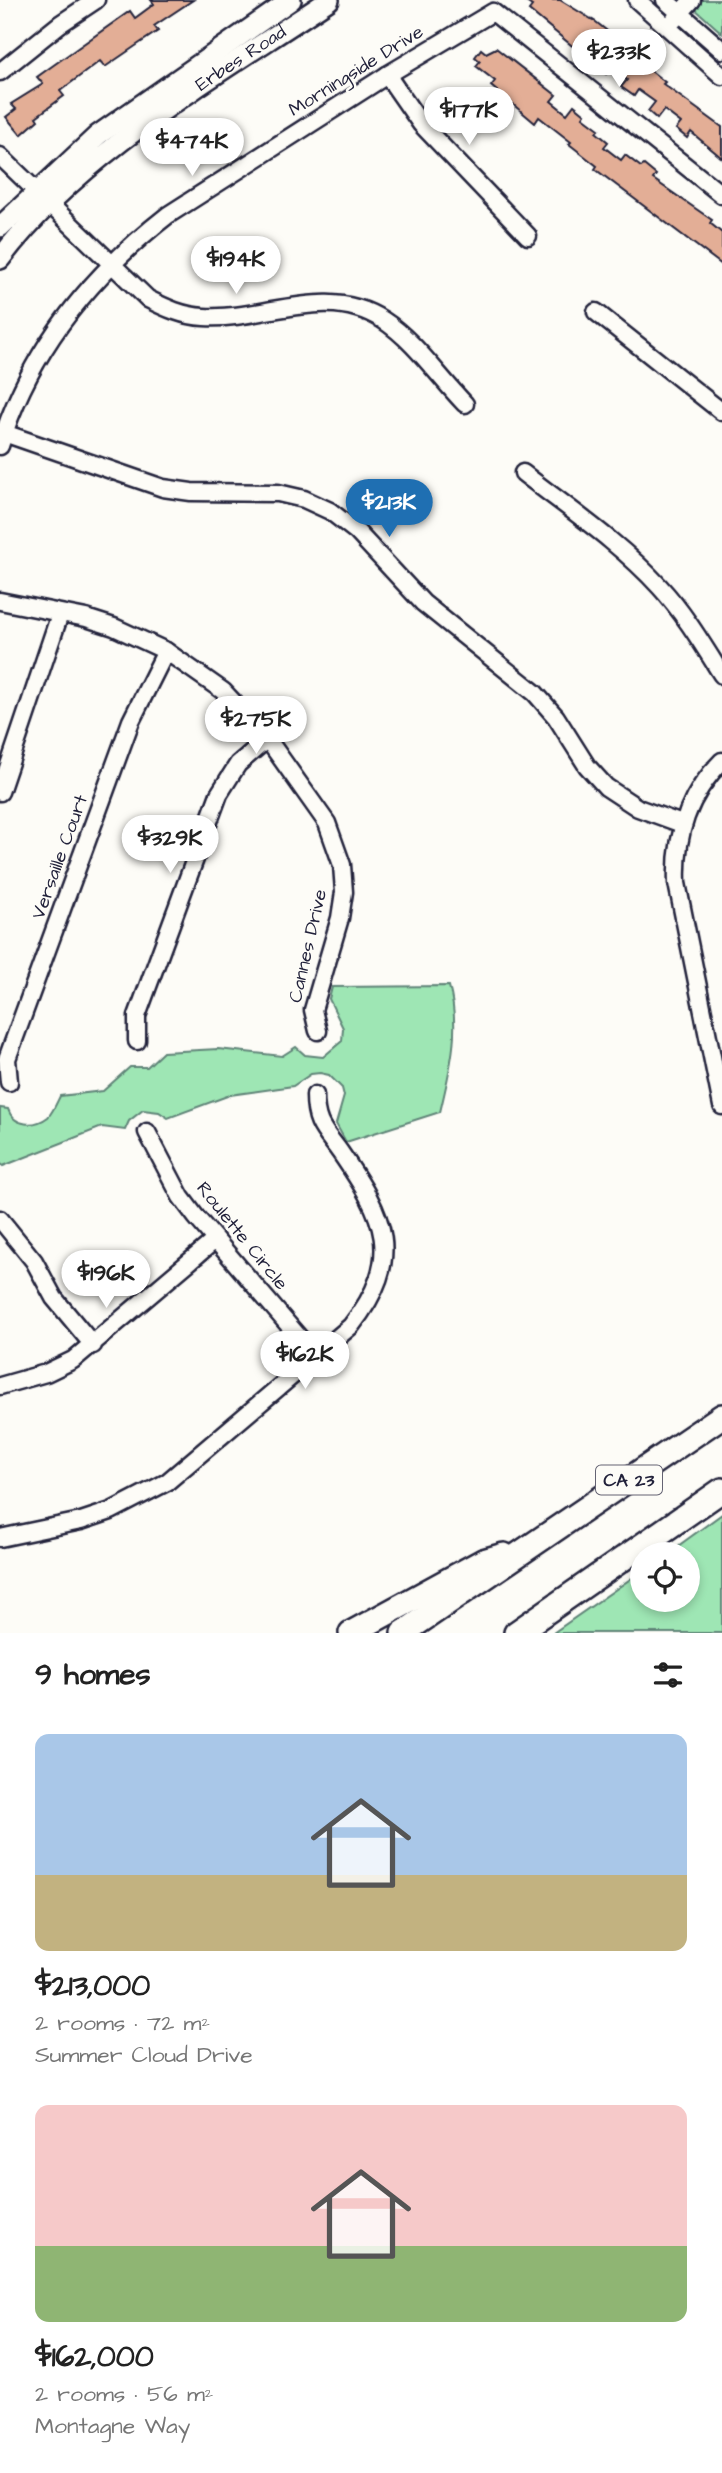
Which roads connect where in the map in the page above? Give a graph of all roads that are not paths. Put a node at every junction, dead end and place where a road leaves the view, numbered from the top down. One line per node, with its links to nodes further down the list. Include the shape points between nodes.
1 (96, 0): 10 (street)
2 (291, 0): 15 (main road, Erbes Road, via 128,111 73,155)
3 (329, 0): 15 (main road, Erbes Road)
4 (637, 0): 8 (street)
5 (665, 0): 7 (street)
6 (692, 0): 7 (street)
7 (680, 13): 8 (street); 9 (street)
8 (668, 27): 12 (street)
9 (722, 50)
10 (0, 72)
11 (387, 75): 14 (street, Morningside Drive, via 493,12); 17 (street, via 421,124); 19 (street, Morningside Drive, via 168,215)
12 (722, 76)
13 (0, 156): 15 (street)
14 (722, 195)
15 (44, 197): 16 (main road, Erbes Road); 18 (main road, Erbes Road); 19 (street)
16 (0, 228)
17 (528, 236)
18 (0, 260)
19 (111, 266): 21 (street, via 148,299 191,316 226,316 318,302 363,310 398,332); 23 (street, Morningside Drive, via 45,345 16,396)
20 (596, 312): 22 (street)
21 (465, 404)
22 (722, 412)
23 (2, 440): 32 (street, via 163,488 278,493 330,511 358,532 423,603 535,693 606,787 638,808)
24 (523, 473): 28 (street, via 623,551 660,587)
25 (0, 601): 26 (street, Cannes Drive)
26 (60, 614): 27 (street, Cannes Drive, via 114,627); 31 (street)
27 (166, 651): 29 (street, Cannes Drive, via 223,691); 35 (street, Versaille Court, via 131,721 7,1059)
28 (722, 675)
29 (267, 739): 33 (street, Cannes Drive, via 327,823 342,865 340,918 313,1010); 34 (street, via 238,764 219,793 137,1016)
30 (722, 761): 32 (street, via 694,796)
31 (0, 792)
32 (682, 824): 37 (street, via 676,853 677,883)
33 (317, 1031)
34 (138, 1041)
35 (9, 1082)
36 (315, 1095): 42 (street, via 315,1116 370,1196 380,1220 383,1246 379,1277 367,1306)
37 (722, 1106)
38 (147, 1132): 40 (street, Roulette Circle, via 181,1197)
39 (0, 1219): 41 (street)
40 (215, 1240): 41 (street); 42 (street, Roulette Circle)
41 (93, 1345): 43 (street, via 46,1373)
42 (316, 1357): 46 (street, via 191,1464 142,1496 81,1521)
43 (0, 1386)
44 (722, 1416): 47 (highway, CA 23)
45 (722, 1490): 50 (highway)
46 (0, 1538)
47 (537, 1544): 48 (highway, via 484,1561); 49 (highway, CA 23)
48 (351, 1633)
49 (403, 1633)
50 (516, 1633)

